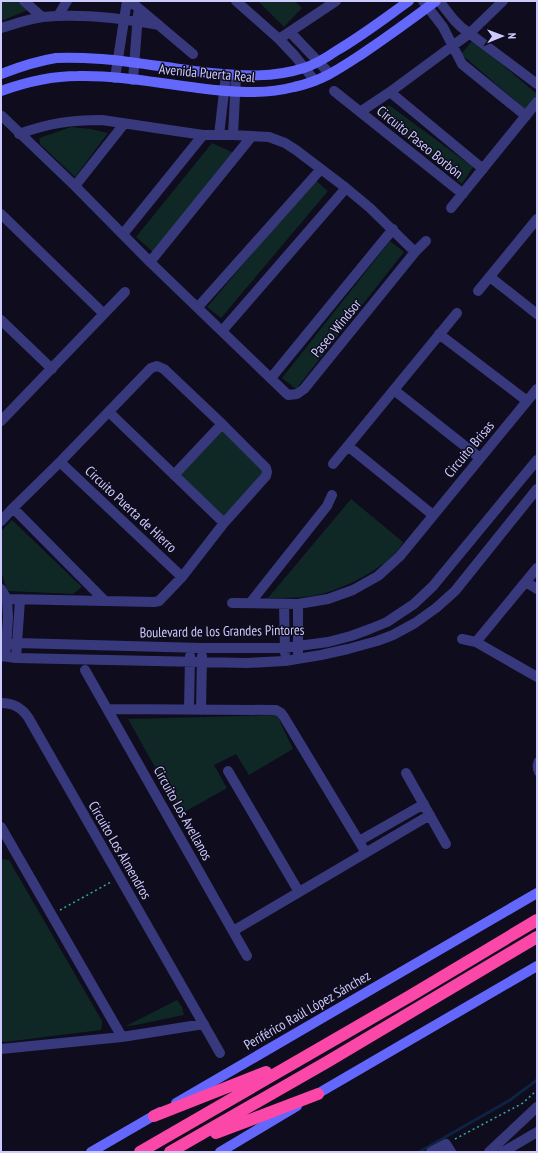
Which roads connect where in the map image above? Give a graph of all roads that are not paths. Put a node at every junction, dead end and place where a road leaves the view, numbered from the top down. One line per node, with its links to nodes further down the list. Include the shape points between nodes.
1 (24, 1): 12 (street)
2 (67, 1): 11 (street)
3 (128, 1): 10 (street); 13 (street)
4 (236, 1): 19 (street)
5 (336, 1): 17 (street)
6 (409, 1): 23 (street, Avenida Puerta Real, via 344,47)
7 (439, 1): 18 (street, via 454,20)
8 (503, 1): 18 (street, Circuito Paseo Borbón)
9 (429, 3): 20 (street); 27 (street, Avenida Puerta Real, via 382,41)
10 (138, 8): 14 (street); 15 (street)
11 (58, 16): 12 (street); 13 (street)
12 (42, 17): 16 (street)
13 (125, 19): 14 (street); 22 (street)
14 (137, 21): 15 (street); 24 (street)
15 (159, 25): 21 (street)
16 (1, 28)
17 (290, 32): 19 (street); 23 (street)
18 (470, 33): 20 (street, Circuito Paseo Borbón); 32 (street)
19 (279, 39): 25 (street)
20 (453, 46): 37 (street, Circuito Paseo Borbón); 41 (street, via 462,64)
21 (193, 54)
22 (118, 60): 24 (street, Avenida Puerta Real); 26 (street, Avenida Puerta Real, via 57,58 38,61); 29 (street)
23 (318, 62): 25 (street, Avenida Puerta Real); 27 (street)
24 (134, 63): 28 (street, Avenida Puerta Real); 30 (street)
25 (305, 68): 28 (street, Avenida Puerta Real, via 257,76); 31 (street)
26 (1, 74)
27 (330, 74): 31 (street, Avenida Puerta Real)
28 (231, 75): 33 (street); 34 (street)
29 (115, 78): 30 (street, Avenida Puerta Real); 36 (street, Avenida Puerta Real, via 59,77 32,81)
30 (134, 80): 33 (street, Avenida Puerta Real)
31 (315, 81): 34 (street, Avenida Puerta Real, via 276,90)
32 (537, 84)
33 (223, 91): 34 (street, Avenida Puerta Real); 45 (street)
34 (235, 91): 46 (street)
35 (334, 91): 39 (street, Circuito Paseo Borbón)
36 (1, 92)
37 (390, 92): 39 (street, Circuito Paseo Borbón); 49 (street, Circuito Paseo Borbón)
38 (537, 102): 41 (street, Circuito Paseo Borbón)
39 (360, 112): 52 (street, Circuito Paseo Borbón)
40 (2, 116): 43 (street, Paseo Windsor)
41 (526, 116): 49 (street, Circuito Paseo Borbón)
42 (124, 124): 43 (street, via 102,120 71,121 38,127); 44 (street); 50 (street)
43 (19, 134): 50 (street, Paseo Windsor)
44 (203, 135): 45 (street); 57 (street)
45 (219, 135): 46 (street)
46 (233, 135): 47 (street)
47 (252, 136): 48 (street, via 269,137 285,143); 60 (street)
48 (321, 169): 51 (street); 64 (street)
49 (483, 169): 52 (street, Circuito Paseo Borbón)
50 (75, 186): 57 (street, Paseo Windsor)
51 (346, 188): 56 (street); 69 (street)
52 (463, 194): 53 (street, Circuito Paseo Borbón)
53 (451, 208)
54 (1, 214): 66 (street)
55 (537, 220): 61 (street)
56 (393, 229): 59 (street); 72 (street, Paseo Windsor)
57 (123, 234): 60 (street, Paseo Windsor)
58 (426, 241): 59 (street, Paseo Windsor)
59 (416, 252): 72 (street, Paseo Windsor, via 304,389 297,394 288,394)
60 (150, 262): 64 (street, Paseo Windsor)
61 (490, 277): 62 (street); 67 (street)
62 (478, 291)
63 (125, 292): 66 (street)
64 (198, 307): 69 (street, Paseo Windsor)
65 (457, 312): 70 (street)
66 (104, 314): 71 (street)
67 (537, 314)
68 (1, 320): 71 (street)
69 (222, 330): 72 (street, Paseo Windsor)
70 (439, 334): 74 (street); 75 (street)
71 (52, 369): 77 (street)
72 (271, 378)
73 (537, 389): 75 (street, Circuito Brisas)
74 (394, 390): 79 (street); 80 (street)
75 (527, 401): 80 (street, Circuito Brisas)
76 (109, 412): 78 (street, via 151,368 157,366 164,368); 81 (street); 84 (street)
77 (1, 421)
78 (222, 424): 84 (street); 91 (street, via 266,468 267,472)
79 (348, 446): 82 (street); 89 (street)
80 (480, 458): 89 (street, Circuito Brisas)
81 (60, 462): 88 (street); 93 (street, Circuito Puerta de Hierro)
82 (333, 464)
83 (536, 464): 85 (street, Boulevard de los Grandes Pintores)
84 (174, 475): 91 (street)
85 (520, 480): 86 (street); 108 (street, Boulevard de los Grandes Pintores, via 433,586 414,604 386,622 351,636)
86 (536, 491): 113 (street, Boulevard de los Grandes Pintores, via 455,591 415,623 376,641)
87 (332, 495): 101 (street, via 327,506)
88 (13, 508): 90 (street); 99 (street)
89 (434, 515): 103 (street, Circuito Brisas, via 400,556 378,576 353,590 328,599)
90 (1, 521)
91 (224, 523): 93 (street)
92 (537, 568): 94 (street)
93 (182, 577): 99 (street, via 159,601)
94 (526, 582): 96 (street); 105 (street)
95 (1, 589): 97 (street)
96 (537, 589)
97 (8, 599): 98 (street); 107 (street)
98 (20, 600): 99 (street); 106 (street)
99 (105, 601)
100 (232, 603): 101 (street, Circuito Brisas)
101 (250, 603): 102 (street, Circuito Brisas)
102 (284, 604): 103 (street, Circuito Brisas); 111 (street)
103 (298, 604): 108 (street)
104 (462, 639): 105 (street)
105 (476, 642): 118 (street)
106 (17, 643): 107 (street, Boulevard de los Grandes Pintores); 109 (street, Boulevard de los Grandes Pintores); 112 (street)
107 (4, 645): 112 (street)
108 (298, 646): 111 (street, Boulevard de los Grandes Pintores); 113 (street)
109 (190, 648): 110 (street, Boulevard de los Grandes Pintores); 115 (street)
110 (202, 648): 111 (street, Boulevard de los Grandes Pintores); 116 (street)
111 (285, 648): 114 (street)
112 (8, 657): 115 (street, Boulevard de los Grandes Pintores)
113 (298, 659): 114 (street, Boulevard de los Grandes Pintores)
114 (285, 661): 116 (street, Boulevard de los Grandes Pintores)
115 (190, 662): 116 (street, Boulevard de los Grandes Pintores); 120 (street)
116 (202, 662): 122 (street)
117 (85, 670): 121 (street, Circuito Los Avellanos)
118 (537, 677)
119 (1, 704): 140 (street, Circuito Los Almendros, via 15,705 25,712)
120 (189, 709): 121 (street); 122 (street)
121 (108, 710): 136 (street, Circuito Los Avellanos)
122 (201, 710): 130 (street, via 276,710 281,713)
123 (537, 760): 126 (lane)
124 (228, 771): 133 (street)
125 (406, 773): 127 (street)
126 (537, 773)
127 (424, 804): 128 (street); 130 (street)
128 (430, 815): 131 (street); 132 (street)
129 (1, 827): 141 (street)
130 (358, 841): 132 (street)
131 (446, 844)
132 (366, 853): 133 (street)
133 (299, 892): 136 (street)
134 (537, 893): 147 (street, Periférico Raúl López Sánchez)
135 (537, 920): 144 (highway)
136 (233, 931): 138 (street, Circuito Los Avellanos)
137 (537, 937): 149 (highway)
138 (248, 956)
139 (537, 966): 145 (street)
140 (204, 1024): 141 (street); 143 (street, Circuito Los Almendros)
141 (122, 1037): 142 (street)
142 (1, 1049)
143 (220, 1053)
144 (309, 1054): 147 (highway); 152 (highway)
145 (318, 1094): 149 (highway); 154 (street)
146 (537, 1107): 156 (street)
147 (154, 1116): 151 (street, Periférico Raúl López Sánchez)
148 (537, 1132): 157 (street)
149 (181, 1146): 153 (highway)
150 (448, 1148): 155 (street)
151 (91, 1152)
152 (140, 1152)
153 (170, 1152)
154 (220, 1152)
155 (431, 1152)
156 (488, 1152)
157 (503, 1152)

